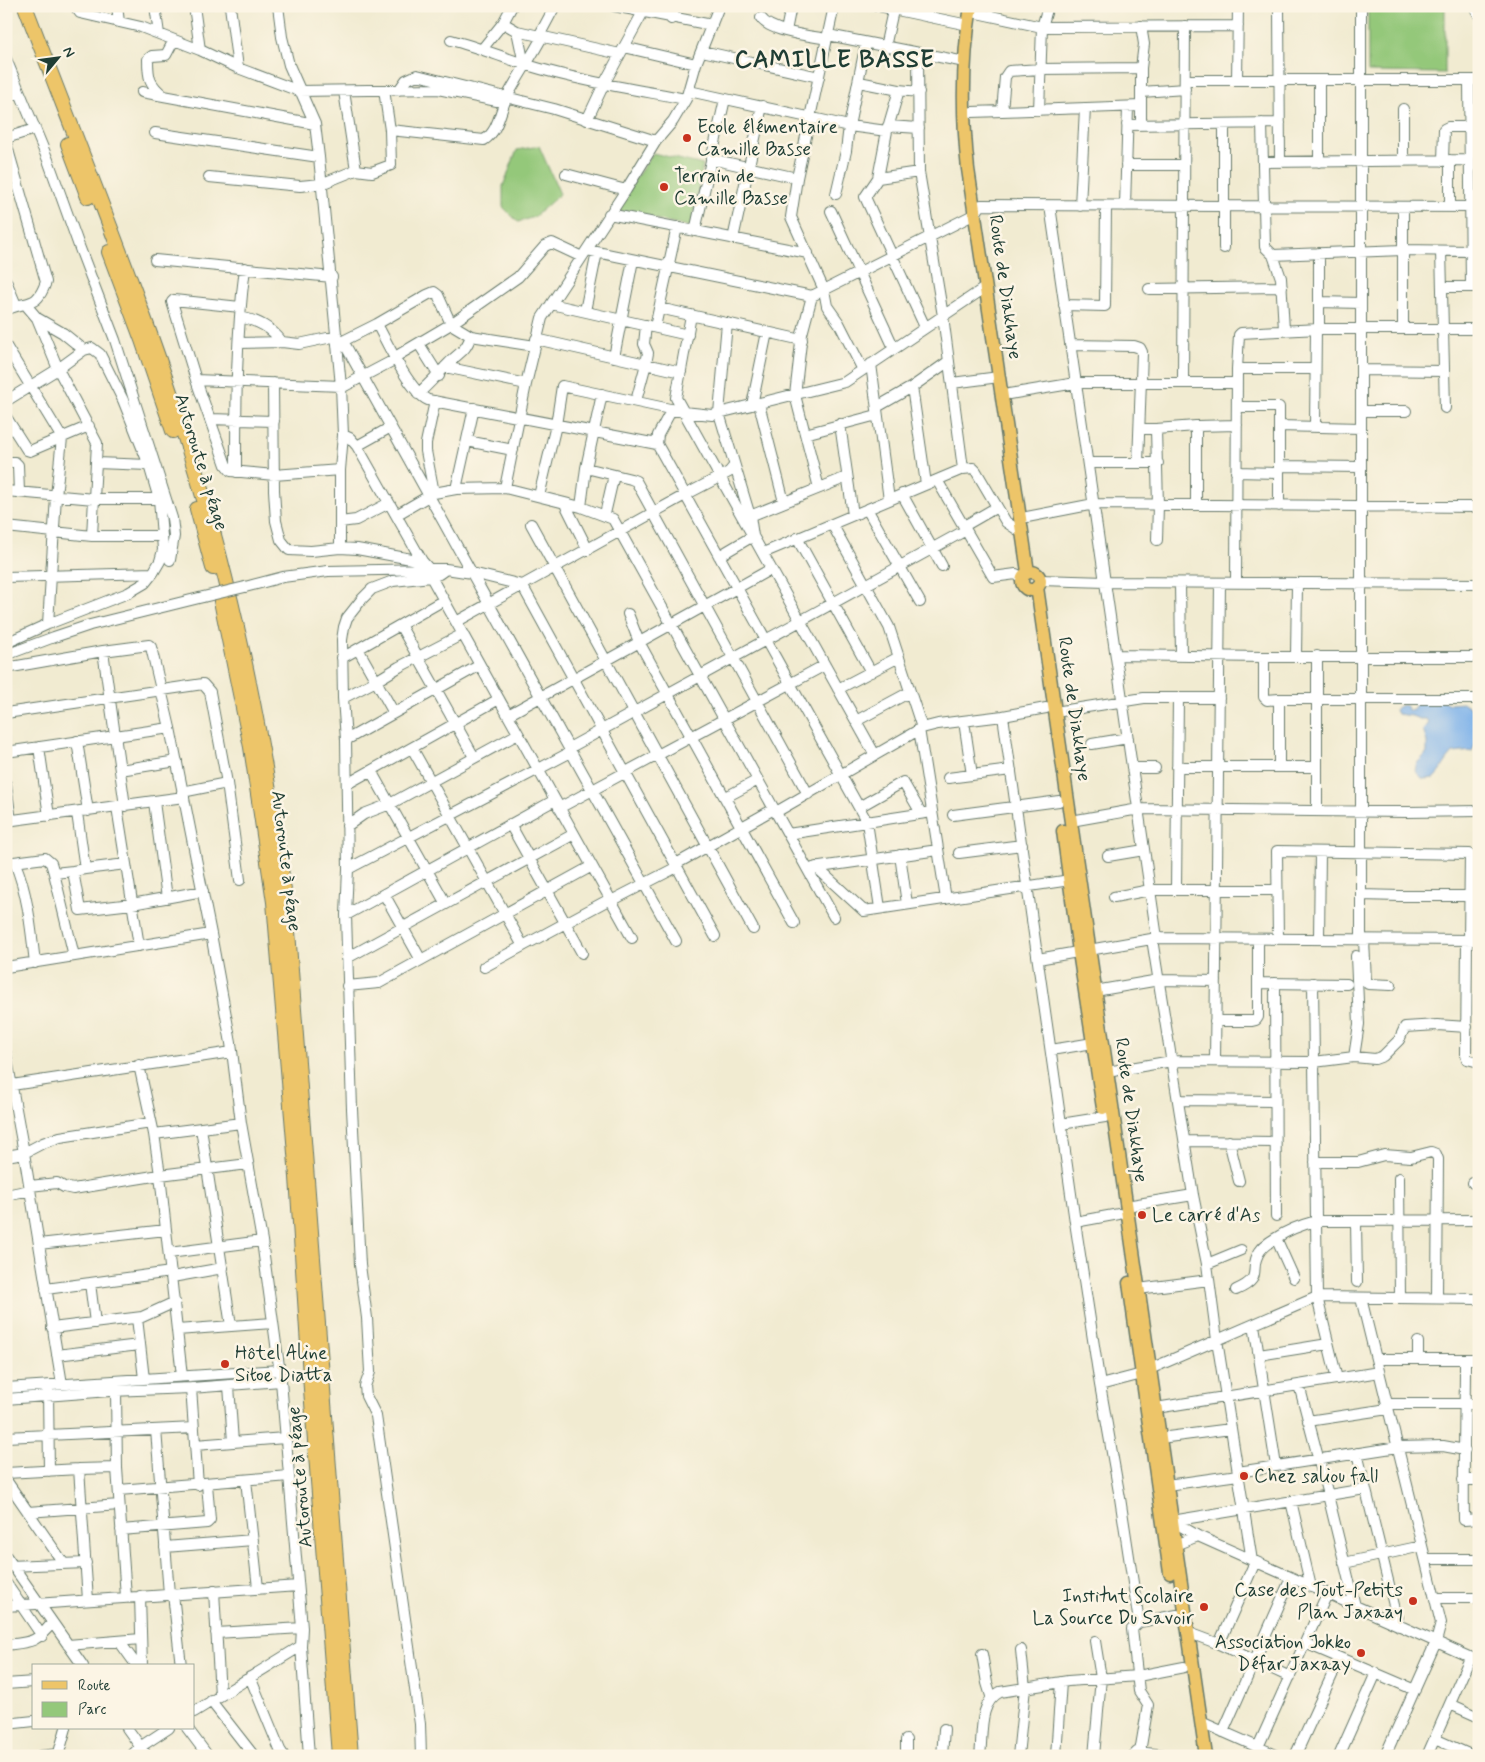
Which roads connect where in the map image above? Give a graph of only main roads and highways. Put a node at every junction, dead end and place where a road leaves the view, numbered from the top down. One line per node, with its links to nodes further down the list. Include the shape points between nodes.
1 (16, 6): 12 (highway, Autoroute à péage, via 142,340 178,447 215,577 252,747 274,902 310,1376)
2 (25, 6): 12 (highway, via 145,321 187,444 216,541 259,733 286,905 349,1728)
3 (975, 8): 4 (main road, Route de Diakhaye, via 972,112); 4 (main road, Route de Diakhaye, via 968,25 964,62 964,135)
4 (978, 210): 5 (main road, Route de Diakhaye, via 1010,394); 5 (main road, Route de Diakhaye, via 1021,532)
5 (1032, 580): 6 (main road, Route de Diakhaye)
6 (1051, 710): 7 (main road, Route de Diakhaye, via 1071,821); 7 (main road, Route de Diakhaye, via 1059,800)
7 (1084, 951): 8 (main road, Route de Diakhaye, via 1093,1043); 8 (main road, Route de Diakhaye, via 1095,991 1107,1072)
8 (1122, 1210): 9 (main road, Route de Diakhaye); 9 (main road, Route de Diakhaye, via 1138,1289)
9 (1146, 1372): 10 (main road, Route de Diakhaye); 10 (main road, Route de Diakhaye, via 1156,1408 1167,1485)
10 (1167, 1521): 11 (main road, Route de Diakhaye)
11 (1171, 1545): 13 (main road, Route de Diakhaye, via 1177,1615); 14 (main road, Route de Diakhaye)
12 (345, 1755)
13 (1198, 1756)
14 (1206, 1756)

